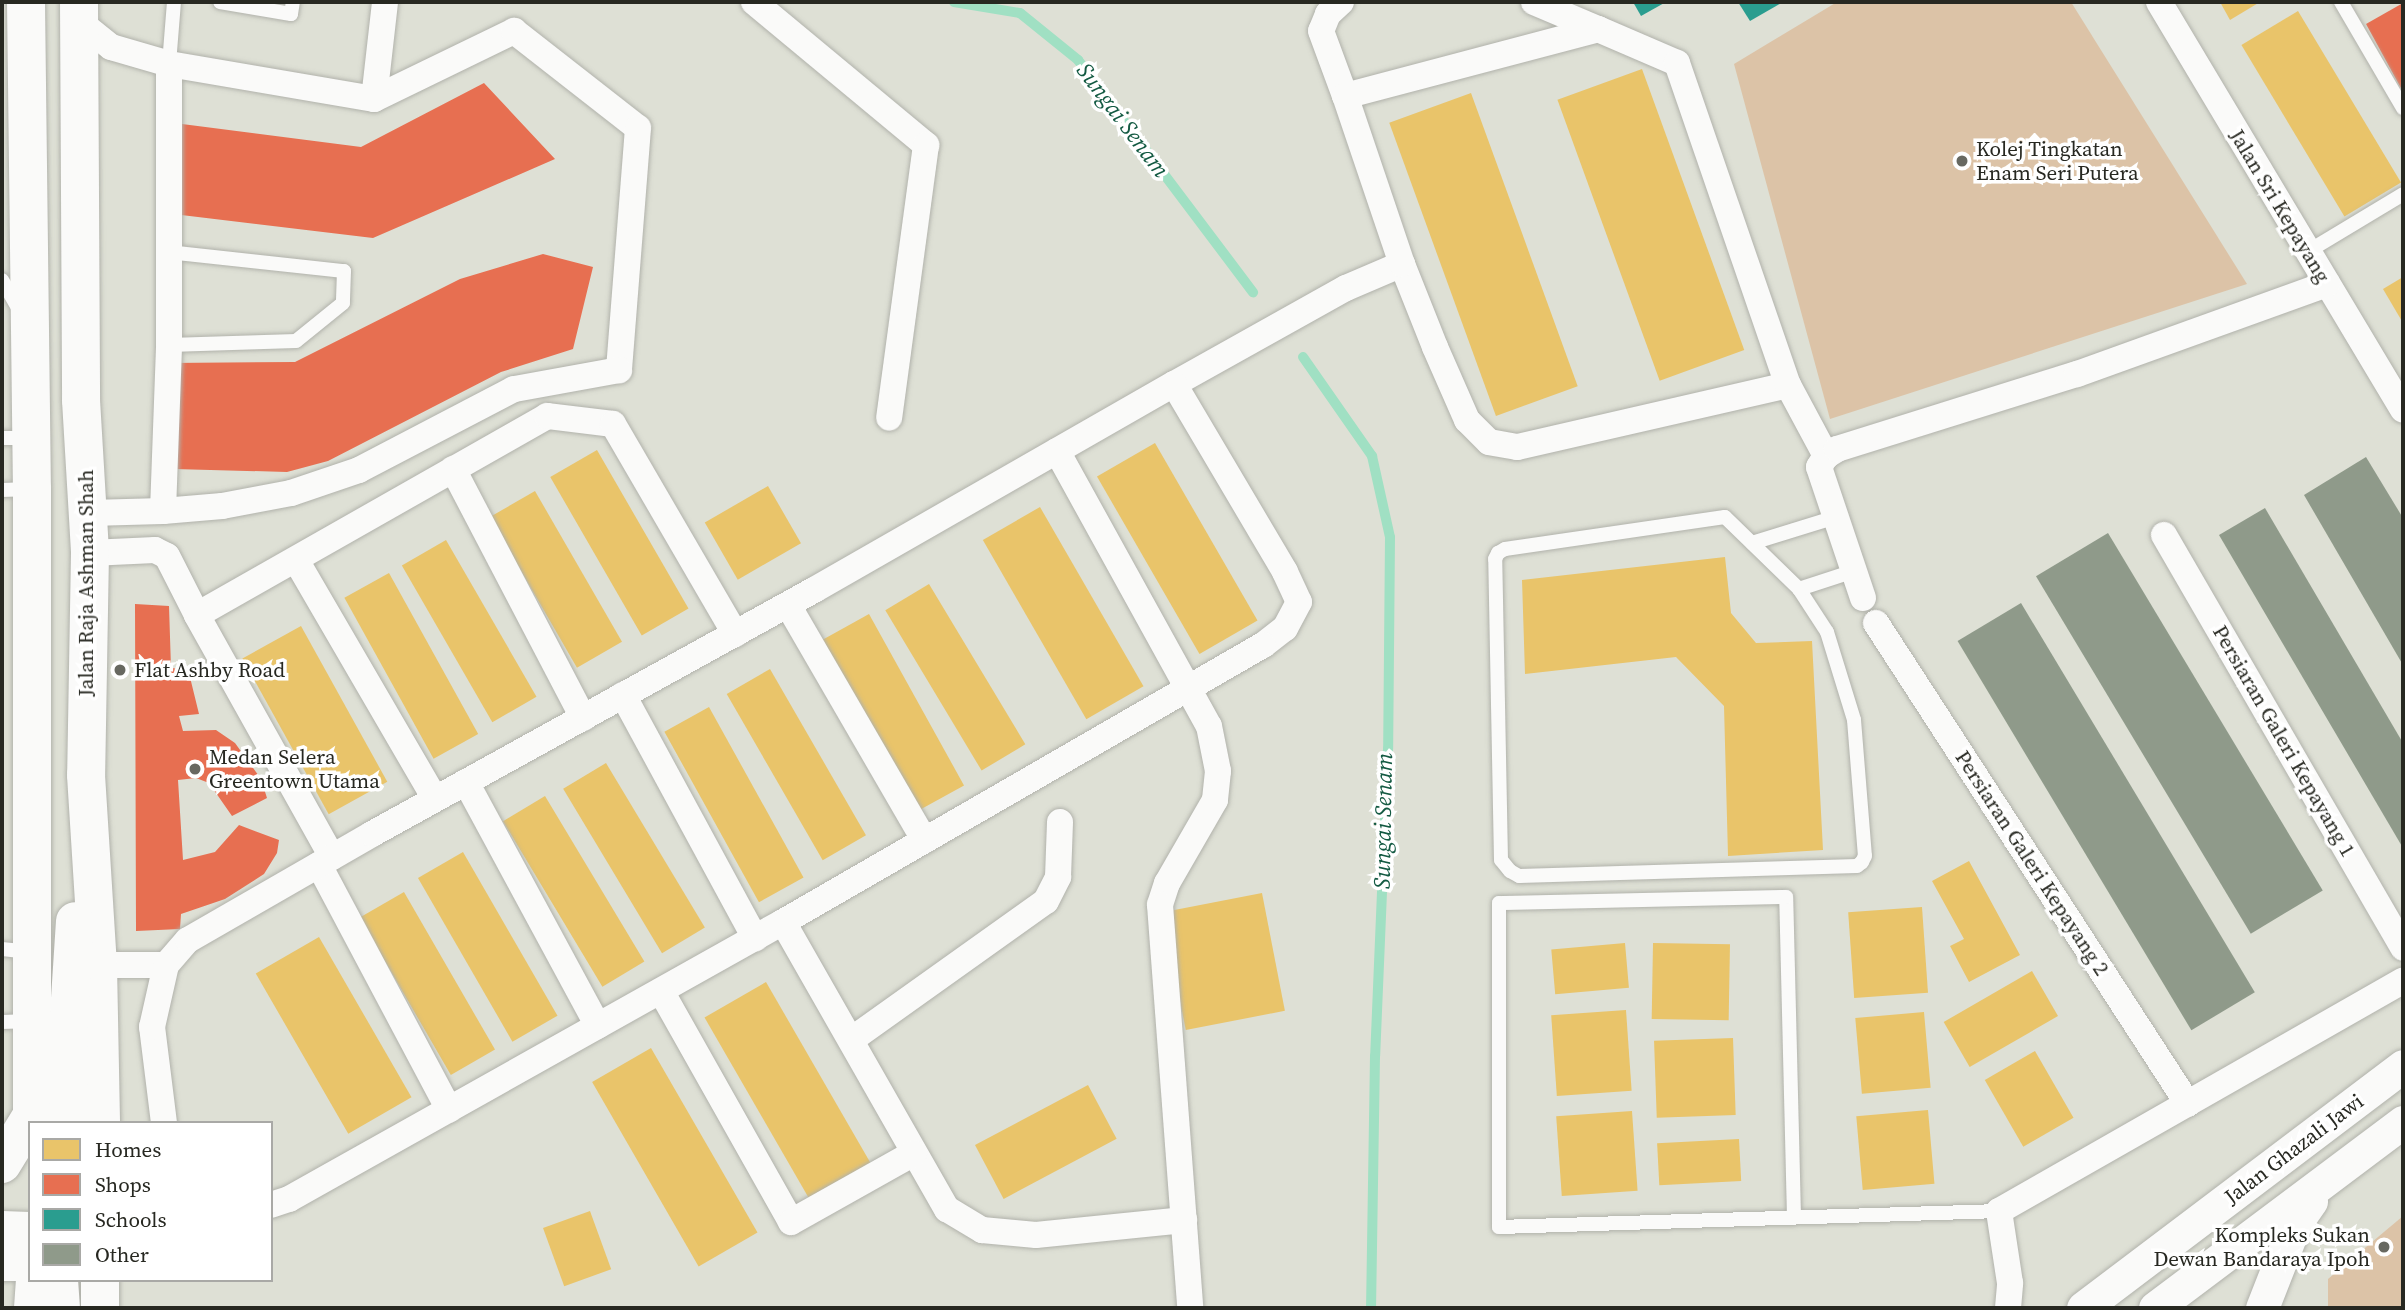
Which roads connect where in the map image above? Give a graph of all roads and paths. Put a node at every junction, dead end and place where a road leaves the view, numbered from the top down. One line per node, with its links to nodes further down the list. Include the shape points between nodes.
1 (26, 2): 23 (main road)
2 (174, 2): 13 (lane)
3 (220, 2): 4 (lane, via 291,14)
4 (293, 2)
5 (385, 2): 15 (street)
6 (754, 2): 29 (street, via 926,145)
7 (1341, 2): 14 (street, via 1328,14 1321,31)
8 (1534, 2): 12 (street)
9 (2159, 2): 19 (street, Jalan Sri Kepayang)
10 (2341, 2): 16 (lane)
11 (80, 12): 13 (street, via 111,47); 27 (main road, Jalan Raja Ashman Shah)
12 (1598, 29): 14 (street); 26 (street, via 1677,63)
13 (169, 64): 15 (street); 18 (street)
14 (1345, 96): 20 (street)
15 (374, 99): 35 (street, via 514,31 638,128 619,370 514,389 359,470 291,493)
16 (2403, 108)
17 (2403, 194): 19 (lane)
18 (168, 252): 24 (street); 24 (lane, via 344,271 343,303 296,341)
19 (2307, 252): 22 (street, Jalan Sri Kepayang)
20 (1402, 264): 25 (street, via 1346,288); 26 (street, via 1467,420 1489,442 1517,447)
21 (2, 280): 23 (lane)
22 (2326, 285): 28 (street, Jalan Sri Kepayang); 32 (street, via 2077,374)
23 (30, 327): 30 (main road)
24 (169, 345): 35 (street)
25 (1174, 384): 31 (street); 49 (street, via 1279,560 1299,602 1285,628)
26 (1788, 385): 32 (street)
27 (80, 400): 30 (main road, via 59,435); 36 (main road, Jalan Raja Ashman Shah)
28 (2403, 410)
29 (889, 417)
30 (16, 438): 34 (main road)
31 (1057, 451): 45 (street); 49 (street)
32 (1826, 456): 37 (street, via 1819,467)
33 (453, 470): 41 (street); 48 (street, via 547,416 613,424); 51 (street)
34 (17, 490): 61 (main road)
35 (163, 511): 36 (street)
36 (90, 513): 40 (main road, Jalan Raja Ashman Shah)
37 (1836, 517): 39 (lane); 42 (street)
38 (2164, 535): 60 (street, Persiaran Galeri Kepayang 1)
39 (1752, 543): 43 (lane); 43 (lane, via 1725,517 1498,553 1501,860 1510,871 1532,876 1857,866 1862,862 1854,720 1827,632)
40 (90, 554): 46 (street, via 155,550 167,556); 52 (main road, Jalan Raja Ashman Shah)
41 (296, 560): 46 (street); 54 (street)
42 (1854, 571): 43 (lane); 44 (street)
43 (1799, 589)
44 (1863, 598)
45 (788, 605): 48 (street); 56 (street)
46 (197, 615): 57 (street)
47 (1876, 623): 70 (street, Persiaran Galeri Kepayang 2)
48 (735, 634): 50 (street)
49 (1189, 688): 56 (street); 85 (street, via 1209,726 1218,771 1215,800 1167,883 1160,905)
50 (623, 695): 51 (street); 59 (street)
51 (583, 718): 53 (street)
52 (86, 775): 62 (main road, Jalan Raja Ashman Shah); 73 (main road, via 69,1014)
53 (466, 782): 54 (street); 67 (street)
54 (435, 799): 57 (street)
55 (1060, 822): 68 (street, via 1058,877 1046,901)
56 (924, 840): 58 (street)
57 (325, 861): 63 (street, via 188,940); 71 (street)
58 (783, 922): 59 (street); 68 (street)
59 (755, 938): 65 (street)
60 (2403, 948)
61 (16, 950): 66 (main road)
62 (98, 965): 63 (street); 74 (main road, Jalan Raja Ashman Shah)
63 (166, 965): 75 (street, via 152,1027)
64 (2403, 982): 70 (street)
65 (661, 991): 67 (street); 78 (street, via 791,1222)
66 (16, 1021): 72 (main road)
67 (598, 1026): 71 (street)
68 (851, 1040): 78 (street)
69 (2403, 1066): 79 (street, Jalan Ghazali Jawi)
70 (2188, 1104): 83 (street)
71 (449, 1110): 82 (street)
72 (32, 1119)
73 (68, 1121)
74 (100, 1121)
75 (164, 1121)
76 (2403, 1122): 81 (street)
77 (28, 1125): 80 (main road)
78 (914, 1153): 85 (street, via 947,1209 982,1230 1036,1235)
79 (2282, 1160): 93 (street, via 2234,1213 2183,1259); 99 (street, Jalan Ghazali Jawi)
80 (2, 1164)
81 (2323, 1185): 93 (street); 101 (street, via 2295,1224)
82 (273, 1204)
83 (1999, 1211): 84 (lane); 98 (street, via 2010,1283)
84 (1794, 1217): 84 (lane, via 1786,897 1499,903 1499,1227)
85 (1184, 1220): 97 (street)
86 (2, 1230): 87 (main road)
87 (28, 1231)
88 (2, 1262): 89 (main road)
89 (28, 1262)
90 (34, 1282): 94 (main road)
91 (60, 1282): 95 (main road)
92 (100, 1282): 96 (main road)
93 (2170, 1302): 100 (street, via 2129,1300)
94 (33, 1308)
95 (61, 1308)
96 (100, 1308)
97 (1190, 1308)
98 (2008, 1308)
99 (2083, 1308)
100 (2118, 1308)
101 (2262, 1308)

